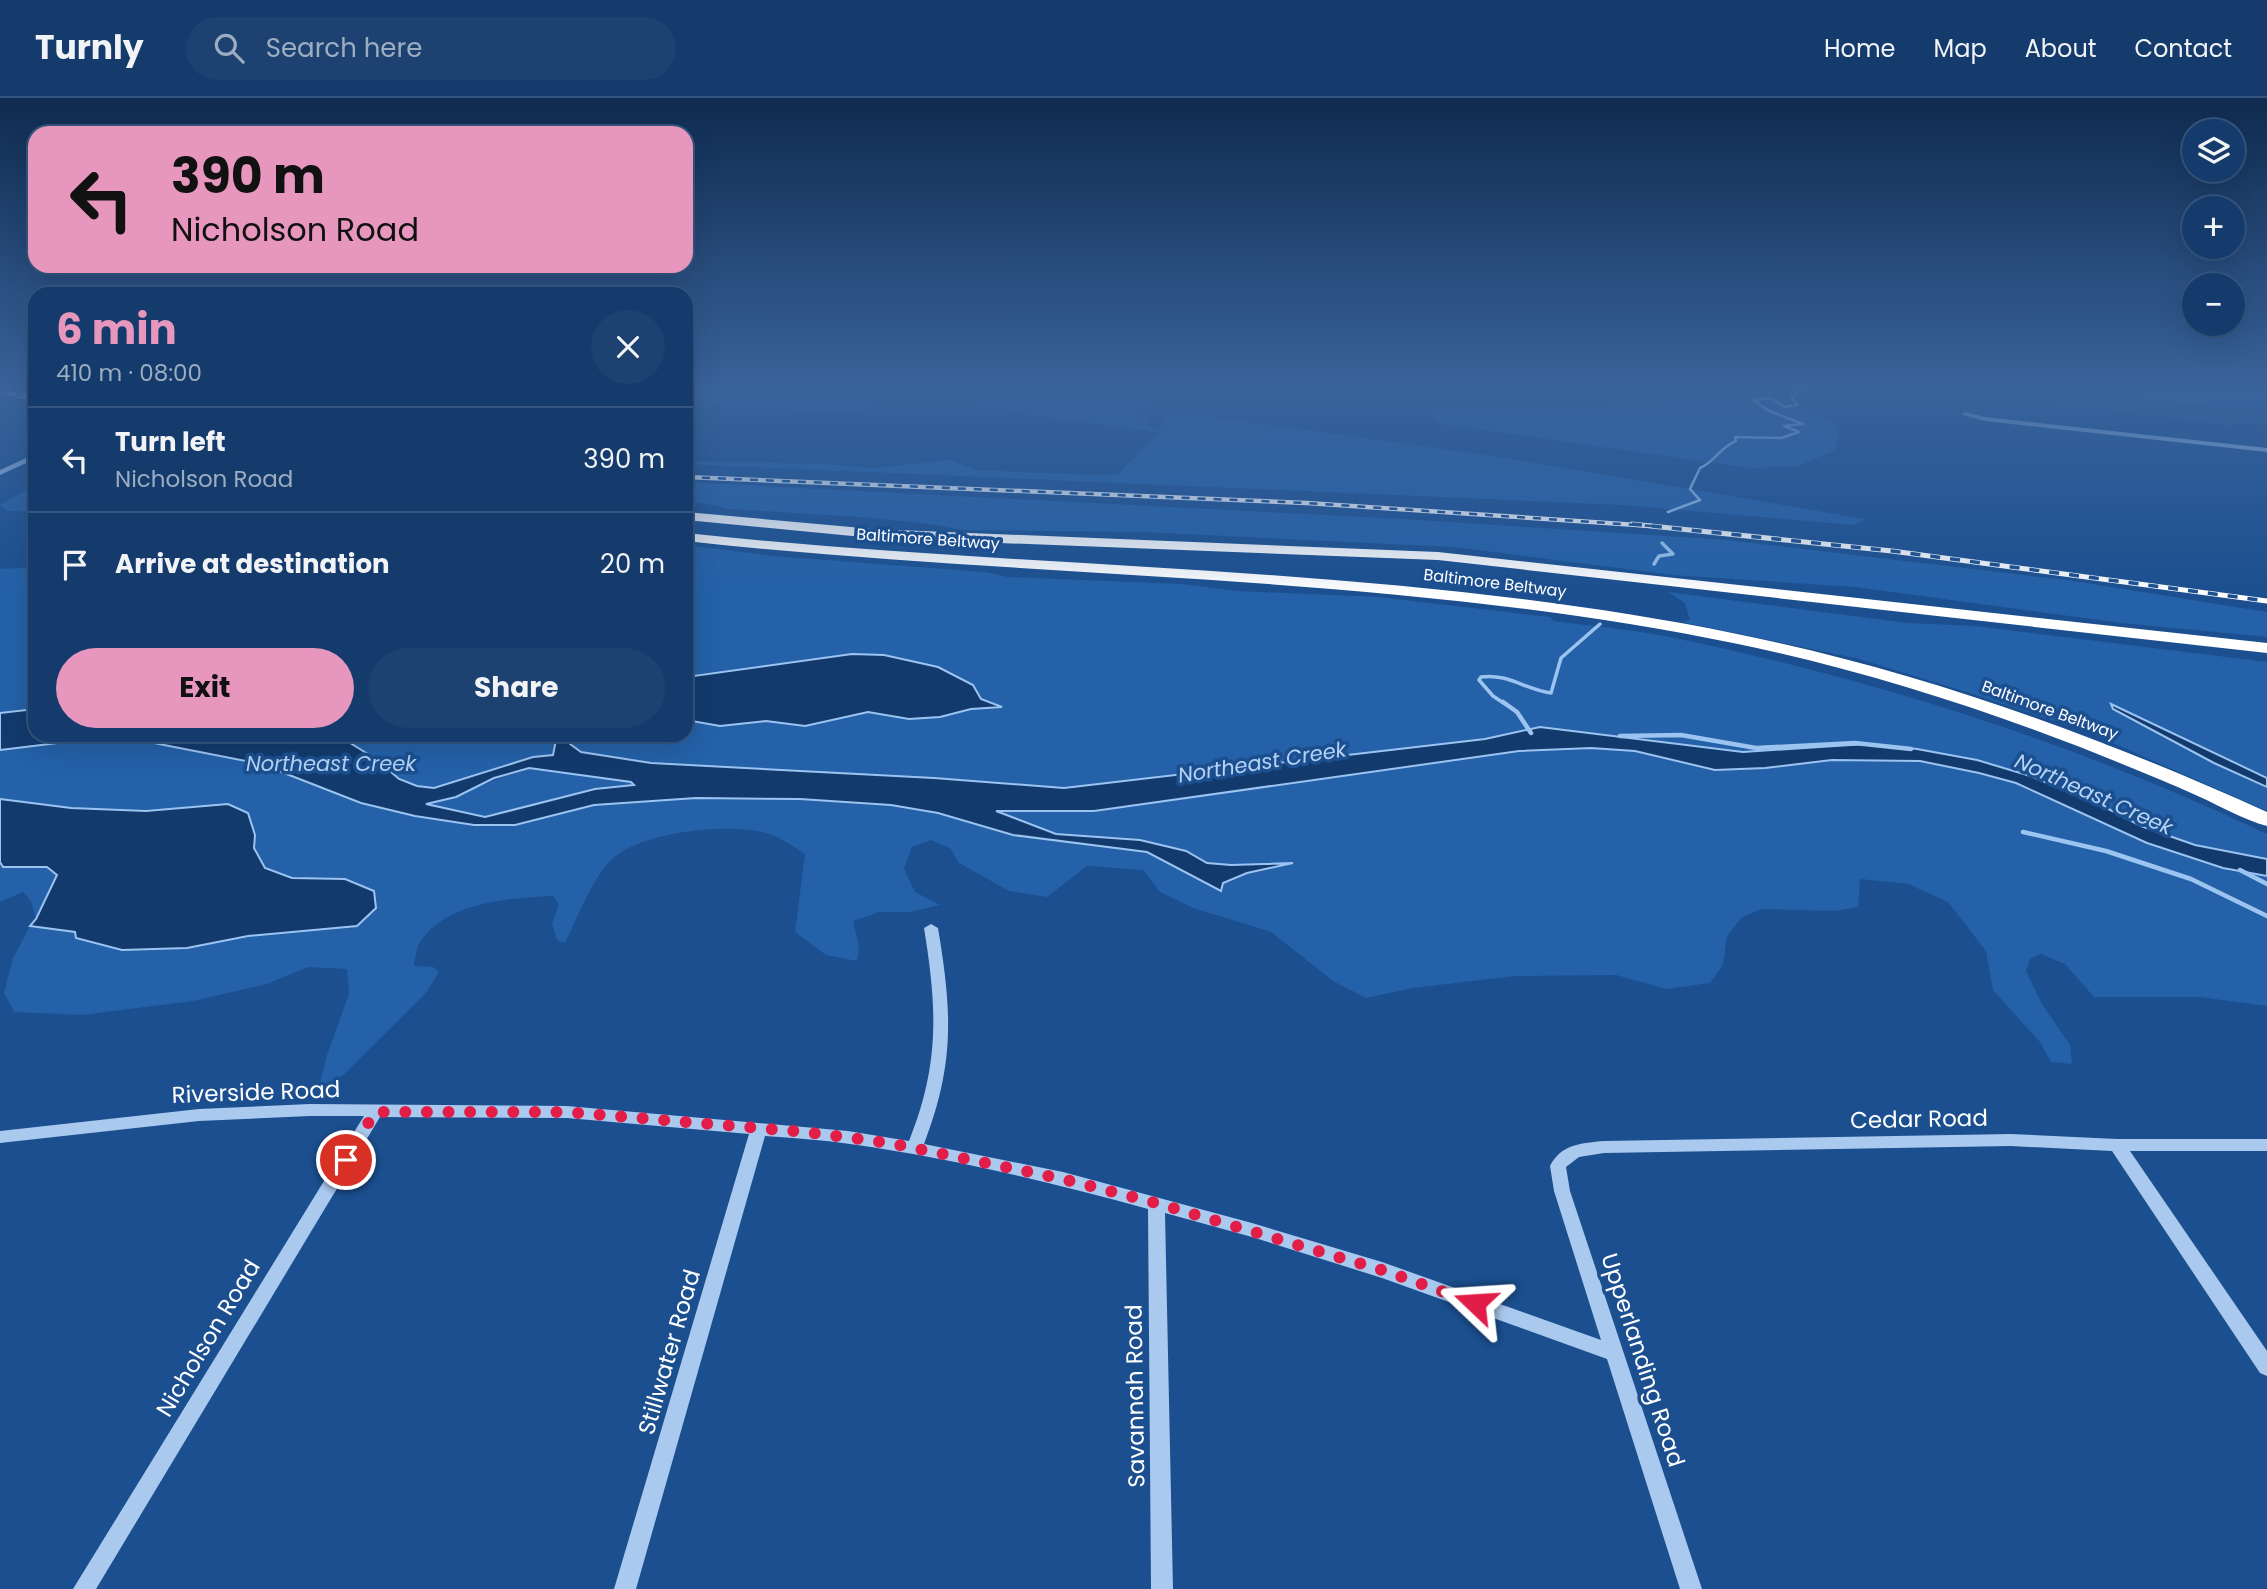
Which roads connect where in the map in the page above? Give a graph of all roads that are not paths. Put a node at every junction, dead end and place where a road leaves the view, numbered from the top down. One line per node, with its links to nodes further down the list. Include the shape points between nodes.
1 (28, 459): 2 (street)
2 (0, 473)
3 (693, 517): 5 (highway, Baltimore Beltway, via 923,535 1400,554)
4 (693, 538): 8 (highway, Baltimore Beltway, via 905,557 1320,582 1657,624 1826,659 1958,698 2091,744)
5 (1780, 595): 6 (highway, Baltimore Beltway); 7 (highway)
6 (2267, 648)
7 (2267, 655)
8 (2267, 820)
9 (931, 928): 15 (street, via 943,1046 938,1080)
10 (375, 1112): 11 (street, Riverside Road, via 567,1112); 12 (street, Riverside Road, via 269,1110); 20 (street, Nicholson Road)
11 (759, 1128): 15 (street, Riverside Road); 21 (street, Stillwater Road)
12 (0, 1136)
13 (2116, 1145): 14 (street, Cedar Road); 16 (street, Cedar Road, via 2011,1140 1616,1146); 19 (street)
14 (2267, 1145)
15 (914, 1148): 17 (street, Riverside Road)
16 (1572, 1151): 18 (street, Upperlanding Road, via 1561,1160 1558,1176)
17 (1156, 1203): 18 (street, Riverside Road, via 1382,1270); 22 (street, Savannah Road)
18 (1616, 1353): 23 (street, Upperlanding Road)
19 (2267, 1367)
20 (84, 1589)
21 (625, 1589)
22 (1162, 1589)
23 (1691, 1589)

